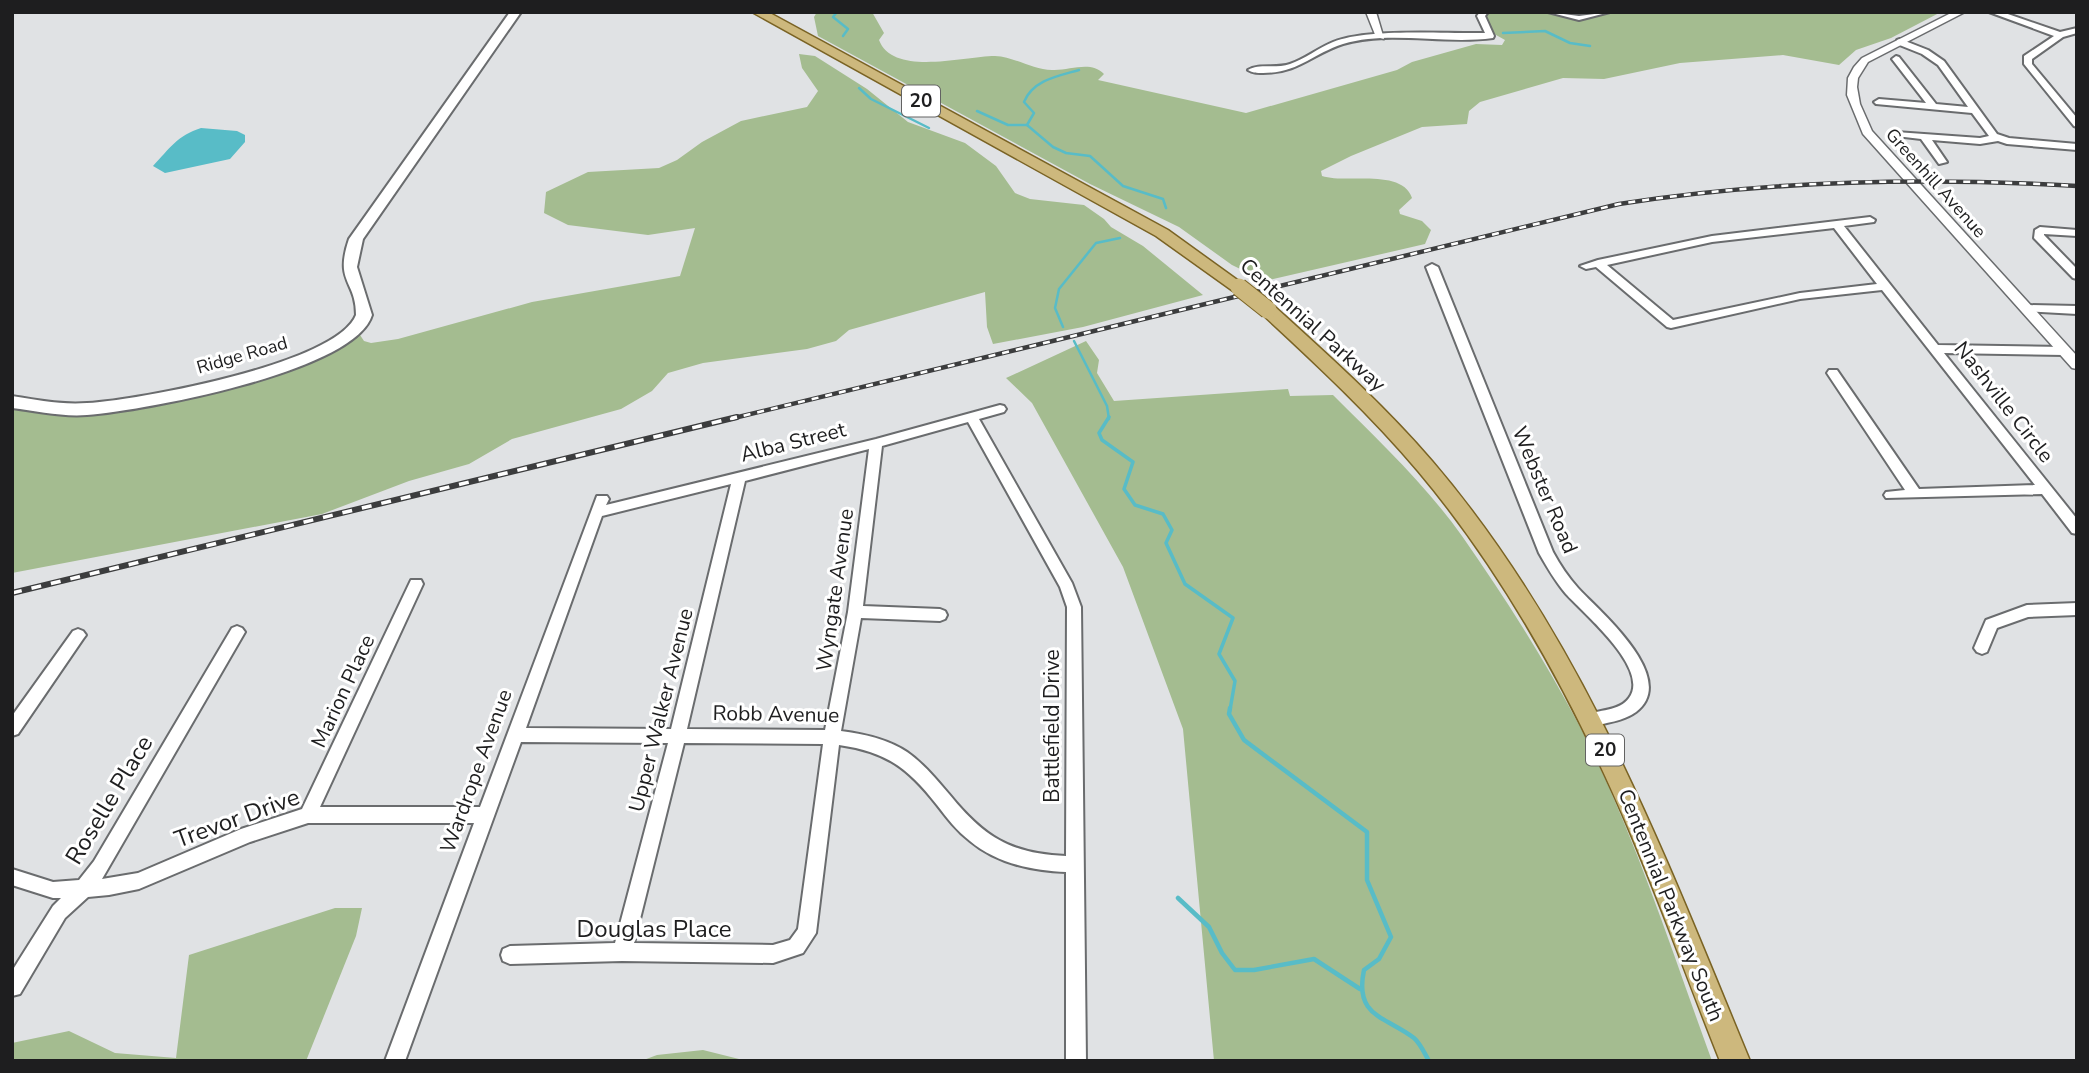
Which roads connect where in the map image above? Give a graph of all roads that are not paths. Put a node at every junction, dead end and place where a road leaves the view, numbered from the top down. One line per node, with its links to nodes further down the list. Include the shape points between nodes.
1 (516, 12): 38 (main road, Ridge Road, via 356,239 350,270 364,311 355,330 271,372 186,393 84,410)
2 (758, 12): 42 (main road, Centennial Parkway / 20, bridge, via 1162,233 1268,310 1357,391)
3 (1371, 12): 11 (street)
4 (1484, 12): 11 (street, via 1481,16 1490,36)
5 (1552, 12): 6 (street, via 1582,18)
6 (1606, 12)
7 (1961, 12): 12 (street, Greenhill Avenue)
8 (1993, 12): 10 (street)
9 (2077, 30): 10 (street)
10 (2060, 36): 18 (street, via 2029,54 2027,62)
11 (1381, 37): 14 (street, via 1337,43 1277,70)
12 (1900, 43): 17 (street, via 1925,51 1941,63); 32 (street, Greenhill Avenue, via 1865,60 1854,72 1850,86 1853,101 1867,132)
13 (1896, 59): 16 (street)
14 (1252, 70)
15 (1879, 102): 16 (street)
16 (1933, 106): 17 (street)
17 (1973, 110): 21 (street)
18 (2077, 124)
19 (1899, 134): 20 (street)
20 (1925, 137): 21 (street); 23 (street)
21 (1997, 138): 22 (street)
22 (2077, 148)
23 (1942, 162)
24 (1870, 220): 25 (street)
25 (1837, 225): 27 (street, via 1712,239); 31 (street, Nashville Circle)
26 (2077, 233): 30 (street, via 2040,230 2038,236)
27 (1598, 263): 28 (street); 31 (street, via 1671,324 1800,296)
28 (1586, 266)
29 (1432, 267): 56 (street, Webster Road, via 1545,553 1628,653 1641,677 1634,704)
30 (2077, 276)
31 (1885, 286): 34 (street, Nashville Circle)
32 (2027, 309): 33 (street); 35 (street, Greenhill Avenue)
33 (2077, 310)
34 (1936, 349): 35 (street); 44 (street, Nashville Circle)
35 (2064, 351): 36 (street, Greenhill Avenue)
36 (2077, 365)
37 (1833, 373): 45 (street)
38 (12, 402)
39 (1000, 409): 40 (street, Alba Street)
40 (972, 417): 41 (street, Alba Street); 63 (street, Battlefield Drive, via 1074,607)
41 (876, 443): 43 (street, Alba Street); 51 (street, Wyngate Avenue)
42 (1426, 467): 56 (main road, Centennial Parkway South / 20, via 1521,599)
43 (739, 477): 47 (street, Alba Street); 59 (street, Upper Walker Avenue)
44 (2046, 489): 45 (street, Nashville Circle); 48 (street)
45 (1915, 494): 46 (street, Nashville Circle)
46 (1891, 495)
47 (599, 506): 58 (street, Wardrope Avenue)
48 (2077, 528)
49 (416, 584): 62 (street, Marion Place)
50 (2077, 609): 55 (street, via 2026,611 1991,624)
51 (855, 612): 52 (street); 60 (street, Wyngate Avenue)
52 (940, 615)
53 (237, 632): 65 (street, Roselle Place)
54 (78, 635): 57 (street)
55 (1982, 648)
56 (1590, 720): 72 (main road, Centennial Parkway South / 20, via 1624,789)
57 (12, 729)
58 (515, 734): 59 (street, Robb Avenue); 61 (street, Wardrope Avenue)
59 (678, 735): 60 (street, Robb Avenue); 67 (street, Upper Walker Avenue)
60 (832, 737): 63 (street, Robb Avenue, via 877,745 902,758 986,843 1014,857); 66 (street, Wyngate Avenue, via 807,933)
61 (484, 815): 62 (street, Trevor Drive); 70 (street, Wardrope Avenue)
62 (309, 816): 65 (street, Trevor Drive, via 247,835 139,881)
63 (1076, 864): 71 (street, Battlefield Drive)
64 (12, 877): 65 (street, Trevor Drive, via 53,890)
65 (83, 889): 69 (street, Roselle Place, via 59,912)
66 (796, 947): 67 (street, Douglas Place, via 773,954)
67 (622, 952): 68 (street, Douglas Place)
68 (510, 955)
69 (13, 987)
70 (395, 1061)
71 (1076, 1061)
72 (1735, 1061)

